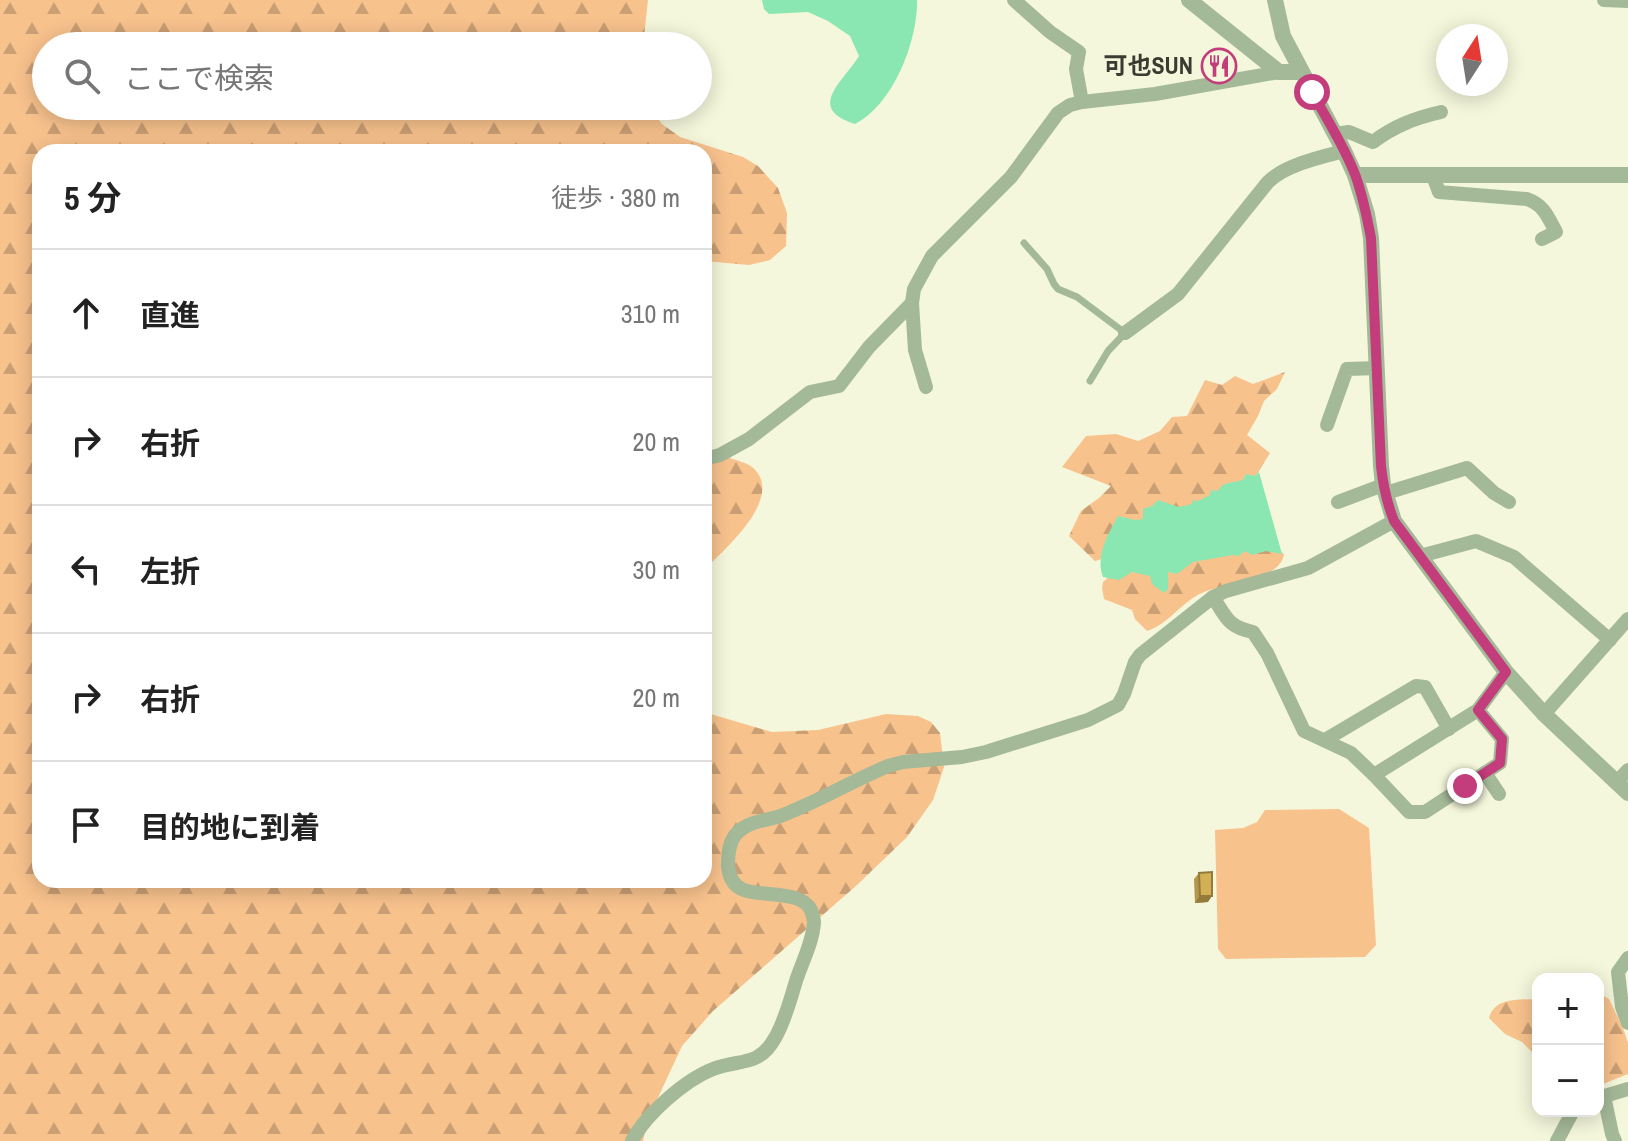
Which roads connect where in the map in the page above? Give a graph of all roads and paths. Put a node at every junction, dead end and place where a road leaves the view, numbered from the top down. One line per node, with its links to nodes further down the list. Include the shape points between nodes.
1 (1014, 0): 8 (street, via 1079,52 1076,69)
2 (1189, 0): 6 (street)
3 (1275, 0): 7 (street, via 1283,36)
4 (1604, 0): 5 (street)
5 (1628, 1)
6 (1279, 72): 7 (street); 8 (street)
7 (1301, 72): 10 (street)
8 (1082, 102): 17 (street, via 1058,113 1011,177 932,256)
9 (1441, 112): 10 (street, via 1412,119 1373,142 1349,132)
10 (1335, 134): 11 (street)
11 (1344, 151): 12 (street); 18 (street, via 1276,174 1178,294)
12 (1355, 175): 14 (street); 19 (street, via 1371,238)
13 (1628, 175): 14 (street)
14 (1433, 176): 15 (street, via 1439,192 1537,202 1556,232)
15 (1542, 239)
16 (1024, 243): 18 (lane, via 1058,289)
17 (912, 303): 21 (street, via 915,350); 23 (street, via 839,386 810,392 749,439)
18 (1125, 333): 20 (lane)
19 (1377, 368): 22 (street, via 1347,369); 24 (street)
20 (1090, 381)
21 (926, 387)
22 (1327, 425)
23 (712, 457)
24 (1384, 489): 25 (street); 26 (street, via 1467,468); 27 (street)
25 (1338, 502)
26 (1509, 502)
27 (1394, 521): 28 (street); 29 (street, via 1308,568)
28 (1420, 556): 31 (street, via 1476,541 1514,557); 32 (street)
29 (1213, 597): 36 (street, via 1229,621 1253,632 1304,731); 47 (street, via 1140,655 1118,705 1088,720 986,752 888,766 736,833 728,851 734,884 802,900 811,909 811,938 792,998 765,1052 753,1061 698,1076 663,1103)
30 (1628, 619): 31 (street)
31 (1610, 640): 34 (street)
32 (1506, 672): 33 (street); 34 (street)
33 (1478, 710): 35 (street); 37 (street, via 1502,739 1500,763)
34 (1544, 714): 39 (street)
35 (1449, 729): 36 (street, via 1425,687 1416,686); 38 (street)
36 (1325, 740): 38 (street, via 1351,753)
37 (1485, 773): 38 (street, via 1425,812 1409,812); 40 (street)
38 (1374, 775)
39 (1624, 781)
40 (1499, 794)
41 (1628, 958): 42 (street, via 1618,972)
42 (1628, 1023)
43 (1628, 1089): 44 (street)
44 (1604, 1096)
45 (1604, 1107): 49 (street)
46 (1570, 1117): 48 (street)
47 (632, 1141)
48 (1557, 1141)
49 (1615, 1141)

